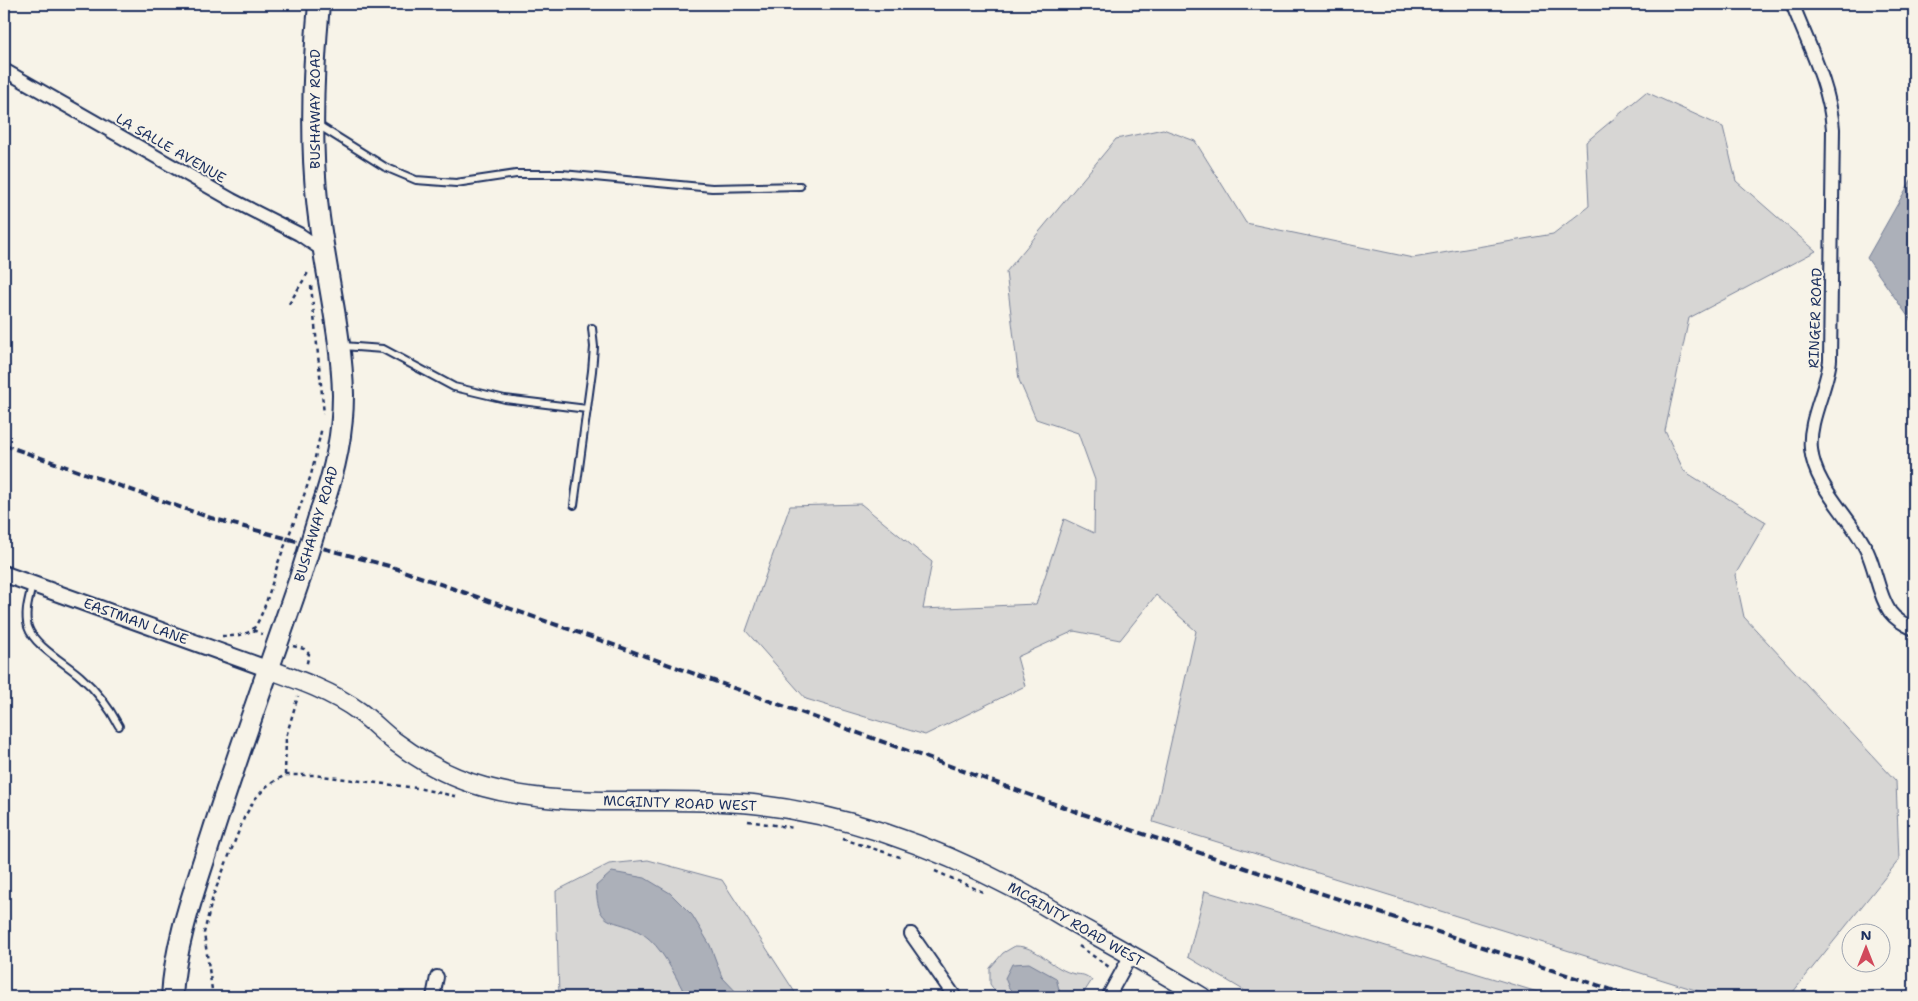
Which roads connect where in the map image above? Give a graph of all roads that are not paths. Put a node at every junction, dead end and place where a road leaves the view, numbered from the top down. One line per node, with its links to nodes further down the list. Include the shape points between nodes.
1 (319, 4): 4 (main road, BUSHAWAY ROAD)
2 (1794, 8): 13 (street, RINGER ROAD, via 1826,90 1832,109 1833,129 1830,360 1813,427 1810,446 1813,466 1867,551 1890,612)
3 (4, 70): 6 (street, LA SALLE AVENUE)
4 (312, 122): 5 (lane, via 385,166 416,180 456,182 516,174 562,174 712,188); 6 (main road, BUSHAWAY ROAD)
5 (800, 186)
6 (324, 251): 8 (main road, BUSHAWAY ROAD)
7 (592, 328): 9 (lane, via 594,347)
8 (338, 345): 9 (lane, via 383,349 454,387 505,399); 14 (main road, BUSHAWAY ROAD, bridge, via 343,409 330,487)
9 (587, 409): 10 (lane)
10 (574, 505)
11 (4, 574): 12 (street, EASTMAN LANE)
12 (32, 584): 14 (street, EASTMAN LANE); 15 (lane, via 27,610 29,630 108,706)
13 (1914, 629)
14 (268, 669): 17 (main road, MCGINTY ROAD WEST, via 301,681 359,711 395,742 438,770 464,781 511,793 575,800 753,804 832,818 897,837 1018,890); 19 (main road, BUSHAWAY ROAD, via 190,902)
15 (118, 726)
16 (910, 934): 21 (street)
17 (1131, 955): 22 (street); 23 (main road, MCGINTY ROAD WEST)
18 (437, 977): 20 (street)
19 (172, 997)
20 (433, 997)
21 (954, 997)
22 (1108, 997)
23 (1202, 997)

